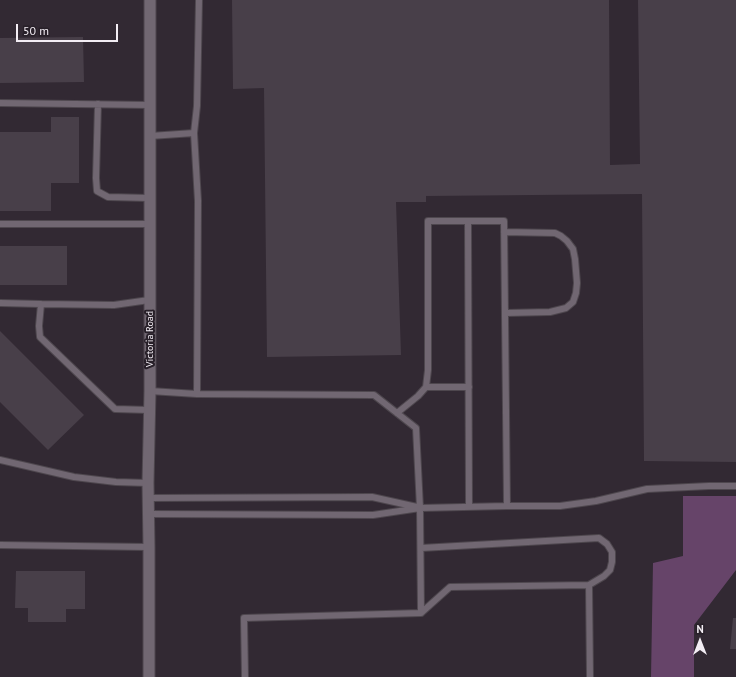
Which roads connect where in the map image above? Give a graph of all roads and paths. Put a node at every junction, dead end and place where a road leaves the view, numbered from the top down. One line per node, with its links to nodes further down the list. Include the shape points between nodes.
1 (150, 0): 5 (street, Victoria Road)
2 (199, 0): 6 (lane, via 197,106)
3 (0, 103): 4 (lane)
4 (98, 104): 5 (lane); 8 (lane, via 97,191 108,197)
5 (150, 105): 7 (street, Victoria Road)
6 (194, 132): 7 (lane); 20 (lane, via 198,201)
7 (150, 136): 8 (street, Victoria Road)
8 (149, 198): 11 (street, Victoria Road)
9 (468, 221): 12 (lane, via 504,221); 17 (lane, via 428,221); 18 (lane)
10 (0, 224): 11 (lane)
11 (149, 224): 13 (street, Victoria Road)
12 (504, 232): 16 (lane); 16 (lane, via 555,233 561,236 573,249 577,283 573,302 566,308 550,312)
13 (149, 300): 15 (lane, via 114,304); 19 (street, Victoria Road)
14 (0, 303): 15 (lane)
15 (41, 304): 21 (lane, via 40,337 114,409)
16 (505, 313): 27 (lane)
17 (426, 387): 18 (lane); 22 (lane)
18 (469, 388): 28 (lane)
19 (150, 391): 20 (lane); 21 (street, Victoria Road)
20 (197, 394): 22 (lane, via 374,395)
21 (149, 410): 24 (street, Victoria Road)
22 (397, 413): 29 (lane, via 416,428)
23 (0, 460): 24 (lane, via 74,477)
24 (148, 483): 26 (street, Victoria Road)
25 (736, 486): 27 (lane, via 647,490 560,506)
26 (148, 498): 29 (lane, via 372,497); 30 (street, Victoria Road)
27 (507, 506): 28 (lane)
28 (469, 507): 29 (lane)
29 (420, 508): 30 (lane, via 373,515); 33 (lane)
30 (148, 514): 32 (street, Victoria Road)
31 (0, 544): 32 (lane)
32 (149, 547): 36 (street, Victoria Road)
33 (421, 548): 34 (lane, via 599,538 612,552 612,562 610,570 604,576); 35 (lane)
34 (588, 585): 35 (lane, via 450,587); 38 (lane)
35 (421, 613): 37 (lane, via 244,618)
36 (149, 677)
37 (245, 677)
38 (590, 677)

